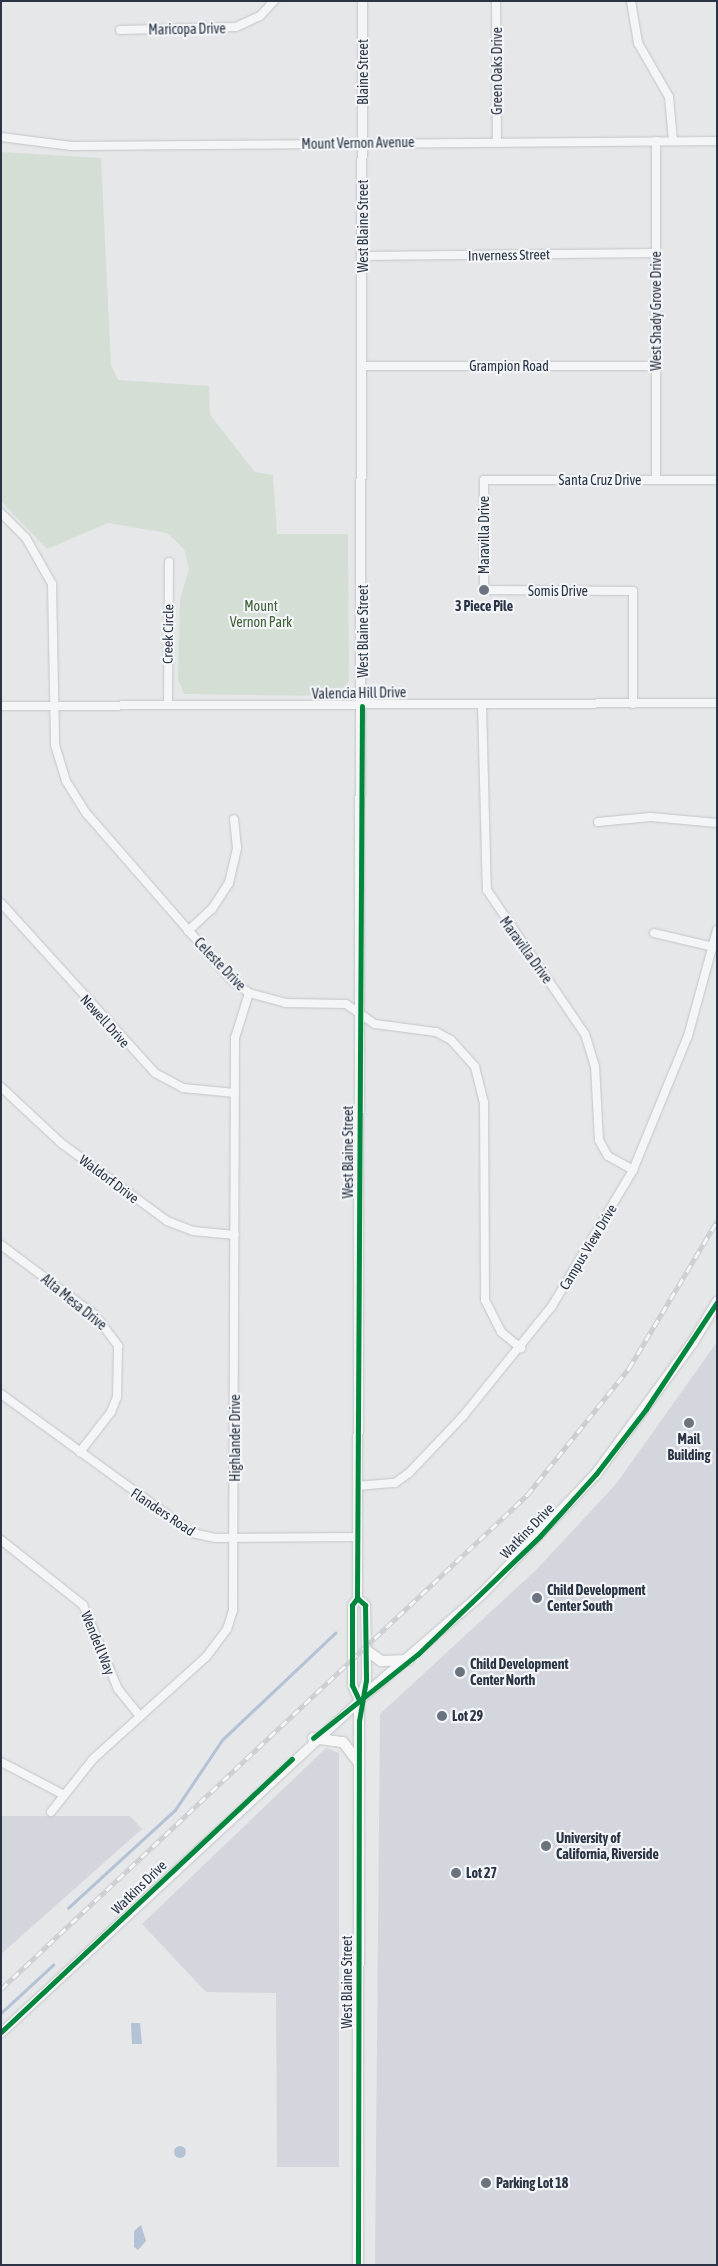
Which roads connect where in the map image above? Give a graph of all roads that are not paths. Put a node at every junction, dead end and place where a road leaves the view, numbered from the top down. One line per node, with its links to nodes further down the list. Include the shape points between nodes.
1 (274, 1): 5 (street, Maricopa Drive, via 260,16 236,27)
2 (362, 1): 11 (street, Blaine Street)
3 (496, 1): 7 (street, Green Oaks Drive)
4 (631, 1): 9 (street, via 638,43 669,97)
5 (120, 30)
6 (1, 137): 11 (street, Mount Vernon Avenue, via 62,146)
7 (497, 141): 8 (street, Mount Vernon Avenue); 11 (street, Mount Vernon Avenue)
8 (656, 141): 9 (street, Mount Vernon Avenue); 12 (street, West Shady Grove Drive)
9 (673, 141): 10 (street, Mount Vernon Avenue)
10 (717, 141)
11 (363, 144): 13 (street, West Blaine Street)
12 (656, 253): 13 (street, Inverness Street); 15 (street, West Shady Grove Drive)
13 (363, 256): 14 (street, West Blaine Street)
14 (363, 366): 15 (street, Grampion Road); 28 (street, West Blaine Street)
15 (656, 366): 17 (street, West Shady Grove Drive)
16 (484, 480): 17 (street, Santa Cruz Drive); 21 (street, Maravilla Drive)
17 (656, 480): 18 (street, Santa Cruz Drive)
18 (717, 480)
19 (1, 513): 24 (street, Celeste Drive, via 31,546 52,584)
20 (169, 562): 25 (street, Creek Circle)
21 (484, 590): 23 (street, Somis Drive, via 633,591)
22 (717, 703): 23 (street, Valencia Hill Drive)
23 (633, 704): 26 (street, Valencia Hill Drive)
24 (53, 705): 25 (street, Valencia Hill Drive); 27 (street, Valencia Hill Drive); 34 (street, Celeste Drive, via 59,762 76,800)
25 (168, 705): 28 (street, Valencia Hill Drive)
26 (482, 705): 28 (street, Valencia Hill Drive); 41 (street, Maravilla Drive, via 486,890 585,1034 594,1066 598,1140 608,1156)
27 (1, 706)
28 (362, 706): 38 (street, West Blaine Street)
29 (234, 819): 34 (street, via 237,848 229,883 212,909)
30 (598, 822): 31 (street, via 651,816)
31 (717, 823)
32 (1, 903): 40 (street, Newell Drive, via 155,1073 183,1088)
33 (717, 930): 36 (street, Campus View Drive)
34 (188, 931): 37 (street, Celeste Drive)
35 (654, 933): 36 (street)
36 (713, 947): 41 (street, Campus View Drive, via 688,1036)
37 (249, 993): 38 (street, Celeste Drive, via 286,1003 346,1004); 40 (street, Highlander Drive, via 235,1038)
38 (360, 1014): 45 (street, Celeste Drive, via 375,1024 436,1032 451,1040 475,1066 484,1102 485,1300 501,1332); 48 (street, West Blaine Street)
39 (1, 1087): 42 (street, Waldorf Drive, via 61,1143 167,1221 193,1231)
40 (235, 1093): 42 (street, Highlander Drive)
41 (632, 1170): 45 (street, Campus View Drive, via 579,1264)
42 (235, 1235): 49 (street, Highlander Drive)
43 (1, 1245): 47 (street, Alta Mesa Drive, via 95,1315 118,1346 117,1396 111,1412)
44 (717, 1302): 54 (main road, Watkins Drive, via 693,1342 596,1474 482,1594)
45 (521, 1348): 48 (street, Campus View Drive, via 409,1473 395,1483)
46 (1, 1394): 47 (street, Flanders Road)
47 (80, 1452): 49 (street, Flanders Road, via 192,1534)
48 (357, 1486): 50 (street, West Blaine Street)
49 (236, 1538): 50 (street, Flanders Road); 56 (street, Highlander Drive, via 233,1610 227,1629 206,1657)
50 (356, 1538): 52 (street, West Blaine Street)
51 (1, 1540): 56 (street, Wendell Way, via 83,1605 113,1679)
52 (357, 1598): 53 (street, West Blaine Street, via 365,1605); 55 (street, West Blaine Street, via 352,1605 352,1685)
53 (366, 1650): 54 (main road, via 381,1661); 55 (street, West Blaine Street, via 366,1680)
54 (410, 1660): 55 (main road, Watkins Drive)
55 (359, 1700): 57 (street, Watkins Drive); 59 (main road, West Blaine Street)
56 (140, 1716): 60 (street, Highlander Drive, via 80,1773)
57 (313, 1738): 59 (main road, via 342,1742); 62 (street, Watkins Drive)
58 (1, 1762): 60 (street)
59 (359, 1763): 63 (main road, West Blaine Street)
60 (64, 1795): 61 (street, Highlander Drive)
61 (51, 1812)
62 (1, 2032)
63 (358, 2265)

